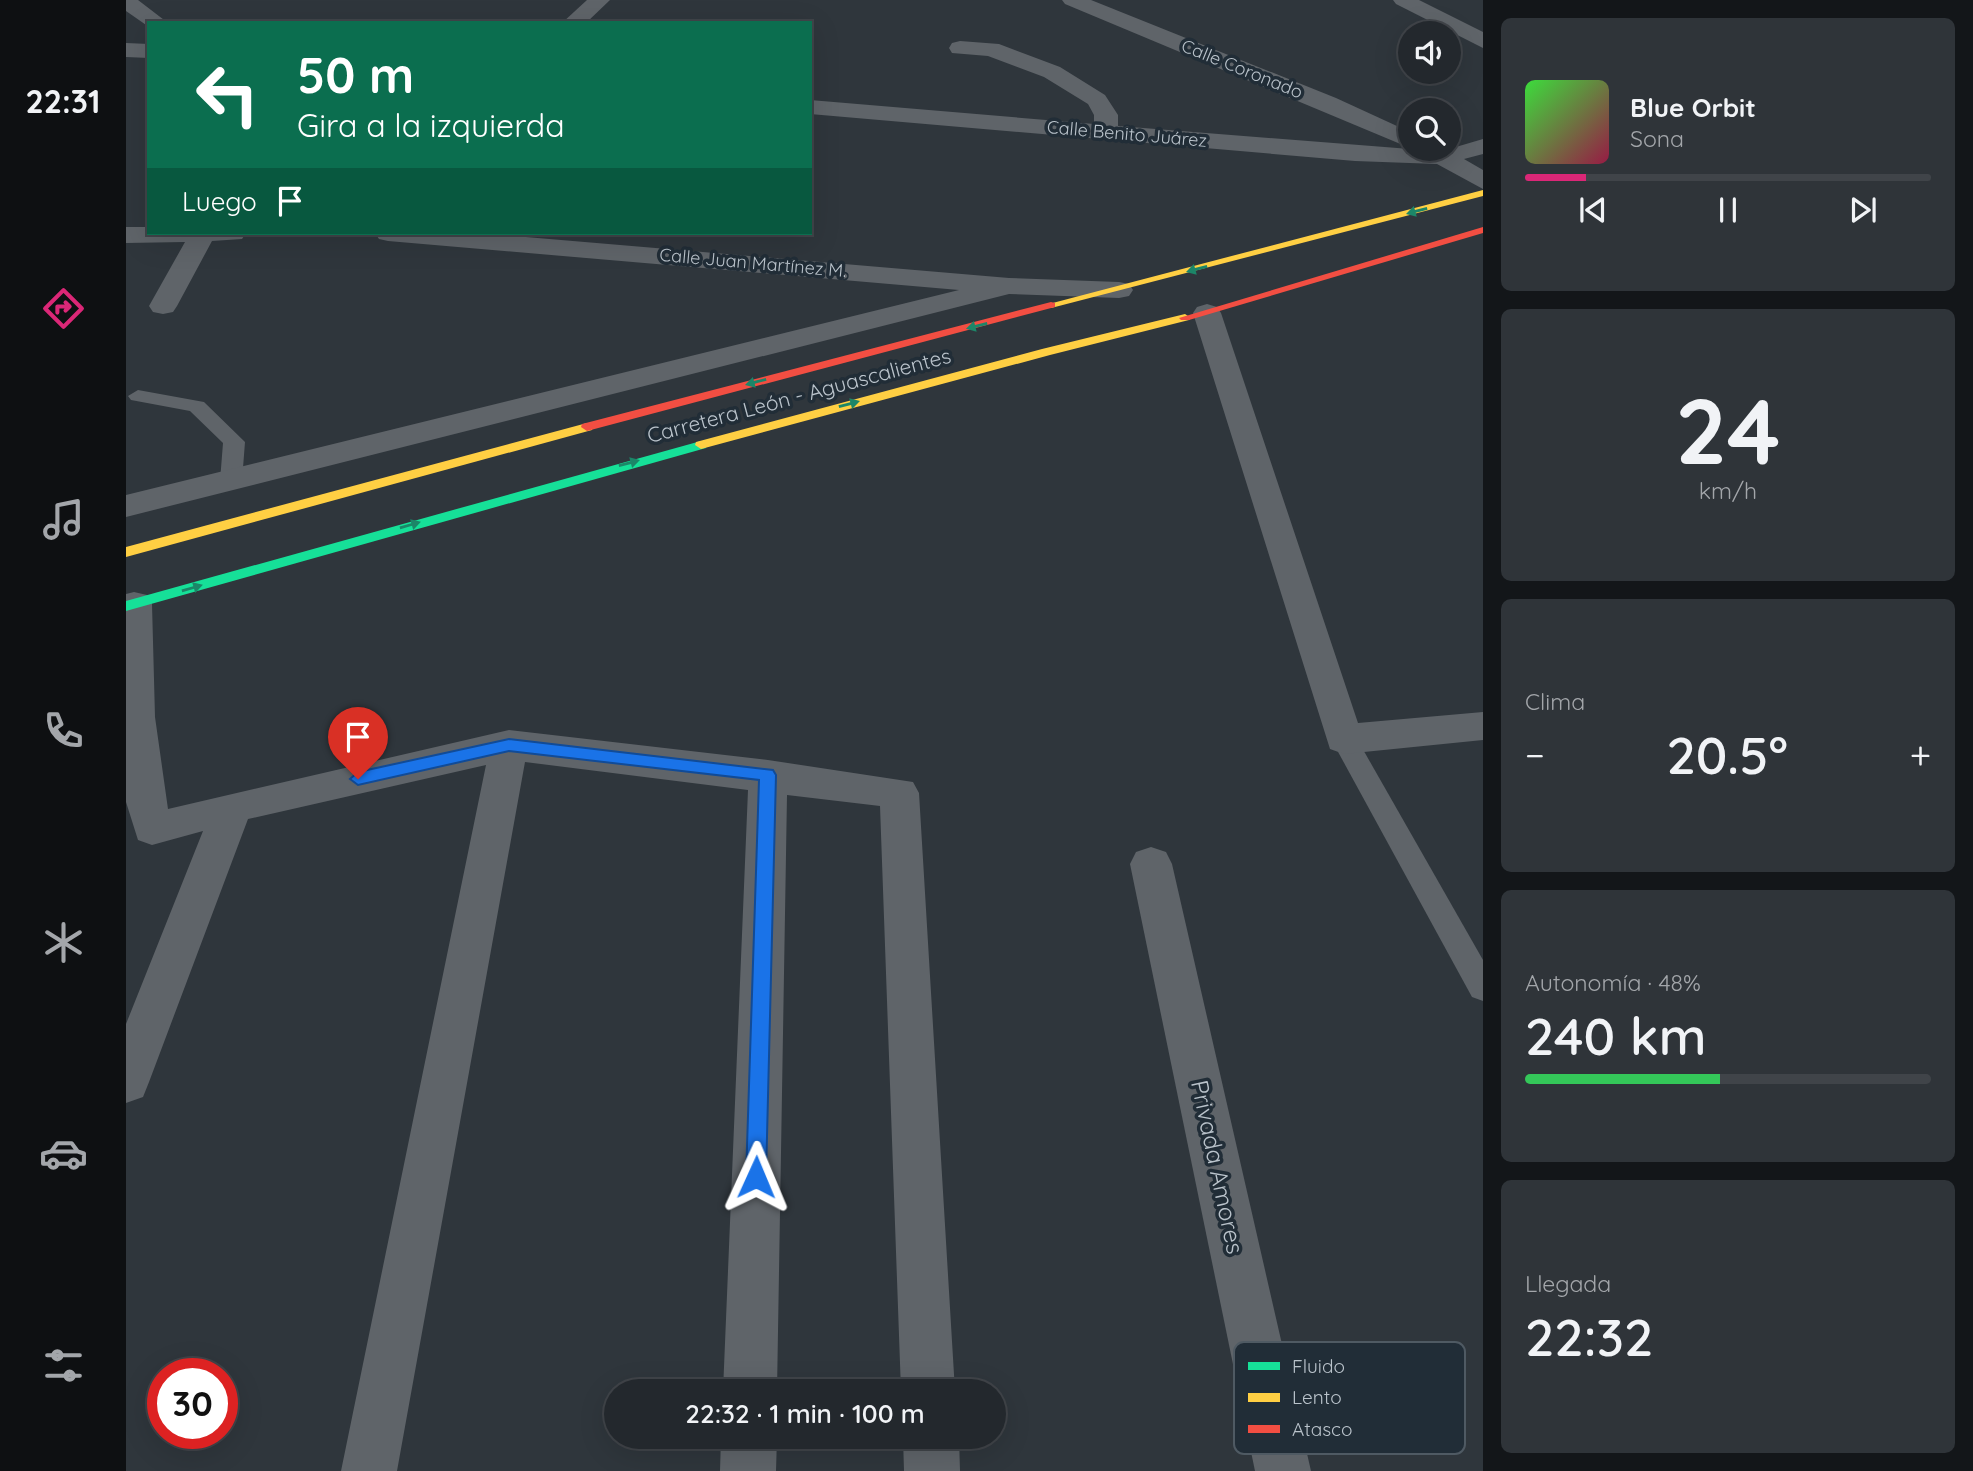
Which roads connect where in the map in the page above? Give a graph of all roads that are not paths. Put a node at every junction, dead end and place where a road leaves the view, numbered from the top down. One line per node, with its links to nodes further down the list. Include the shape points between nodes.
1 (600, 0): 6 (street)
2 (1072, 0): 13 (street, Calle Coronado)
3 (1403, 0): 7 (street)
4 (126, 1): 5 (street)
5 (154, 21)
6 (575, 21)
7 (1483, 41)
8 (960, 48): 12 (street, via 991,49 1052,72 1097,100 1106,115)
9 (126, 50): 10 (street)
10 (147, 51)
11 (812, 107): 12 (street, Calle Benito Juárez)
12 (1105, 132): 16 (street, Calle Benito Juárez, via 1356,154)
13 (1398, 135)
14 (1483, 146): 15 (street)
15 (1461, 149)
16 (1398, 153)
17 (1449, 161): 18 (street)
18 (1483, 181)
19 (1483, 193): 26 (main road, Carretera León - Aguascalientes, one-way to 26)
20 (1483, 230): 28 (main road, Carretera León - Aguascalientes)
21 (147, 234): 22 (street)
22 (126, 235)
23 (202, 235): 27 (street)
24 (411, 235): 25 (street, Calle Juan Martínez M.)
25 (1009, 286): 26 (street, Calle Juan Martínez M.); 30 (street)
26 (1119, 290): 32 (main road, Carretera León - Aguascalientes, one-way to 32, via 765,379)
27 (163, 306)
28 (1207, 313): 33 (main road, Carretera León - Aguascalientes, one-way to 28, via 594,473); 35 (street)
29 (138, 396): 30 (lane, via 197,406 233,442)
30 (231, 481): 31 (street)
31 (126, 506)
32 (126, 552)
33 (130, 605): 39 (street, via 141,784)
34 (1483, 726): 35 (street)
35 (1344, 739): 41 (lane)
36 (509, 745): 37 (street); 38 (street); 48 (street)
37 (768, 775): 44 (street); 45 (street, via 899,793)
38 (233, 807): 39 (street); 42 (street)
39 (139, 833)
40 (1151, 864): 43 (street, Privada Amores)
41 (1483, 988)
42 (126, 1082)
43 (1255, 1342)
44 (750, 1379)
45 (927, 1379)
46 (749, 1449): 49 (street)
47 (931, 1449): 50 (street)
48 (369, 1471)
49 (748, 1471)
50 (932, 1471)

